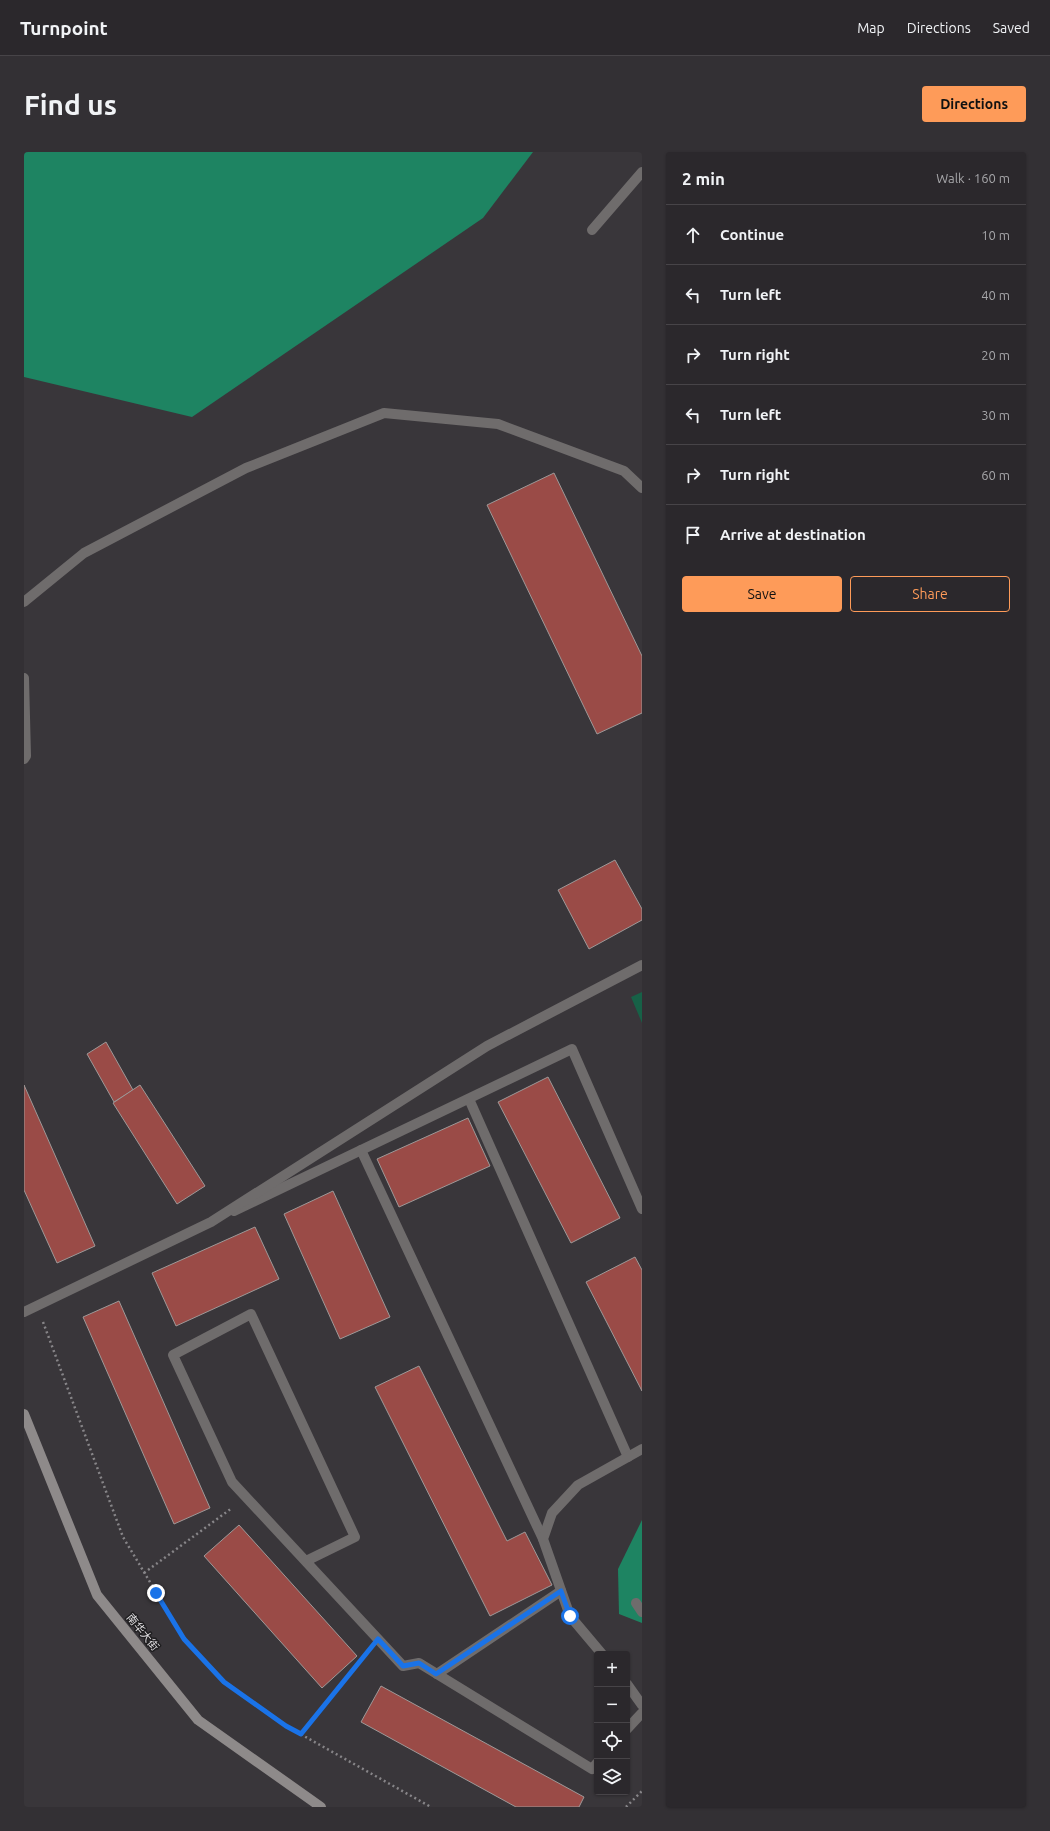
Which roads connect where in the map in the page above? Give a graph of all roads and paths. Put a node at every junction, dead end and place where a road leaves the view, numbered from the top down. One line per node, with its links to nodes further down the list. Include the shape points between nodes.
1 (642, 172): 2 (street)
2 (592, 230)
3 (642, 488): 4 (street, via 624,471 498,424 384,413 246,468 84,553)
4 (24, 602)
5 (24, 678): 6 (street)
6 (24, 759)
7 (642, 965): 11 (street, via 487,1046)
8 (469, 1098): 9 (street); 10 (street, via 572,1049); 16 (street)
9 (361, 1150): 11 (street); 18 (street)
10 (642, 1209)
11 (211, 1222): 12 (street)
12 (37, 1306): 13 (street); 20 (path, via 123,1536)
13 (24, 1312)
14 (24, 1414): 34 (main road, 南华大街, via 97,1595 198,1720)
15 (642, 1449): 16 (street)
16 (628, 1457): 18 (street, via 578,1484 552,1513)
17 (247, 1497): 19 (street); 19 (street, via 232,1482 173,1354 251,1314 355,1536); 20 (path)
18 (543, 1539): 21 (street)
19 (306, 1561): 24 (street)
20 (144, 1573): 31 (path, via 184,1639 224,1682)
21 (561, 1591): 25 (street, via 570,1616); 26 (street)
22 (642, 1605): 23 (street, via 636,1602)
23 (642, 1612)
24 (378, 1639): 26 (street, via 403,1666 419,1663); 31 (path)
25 (599, 1651)
26 (436, 1674): 32 (street, via 592,1769)
27 (629, 1687): 28 (street)
28 (642, 1705)
29 (642, 1713): 30 (street)
30 (630, 1726)
31 (301, 1734): 35 (path)
32 (594, 1767)
33 (642, 1791): 36 (path)
34 (320, 1807)
35 (431, 1807)
36 (626, 1807)

